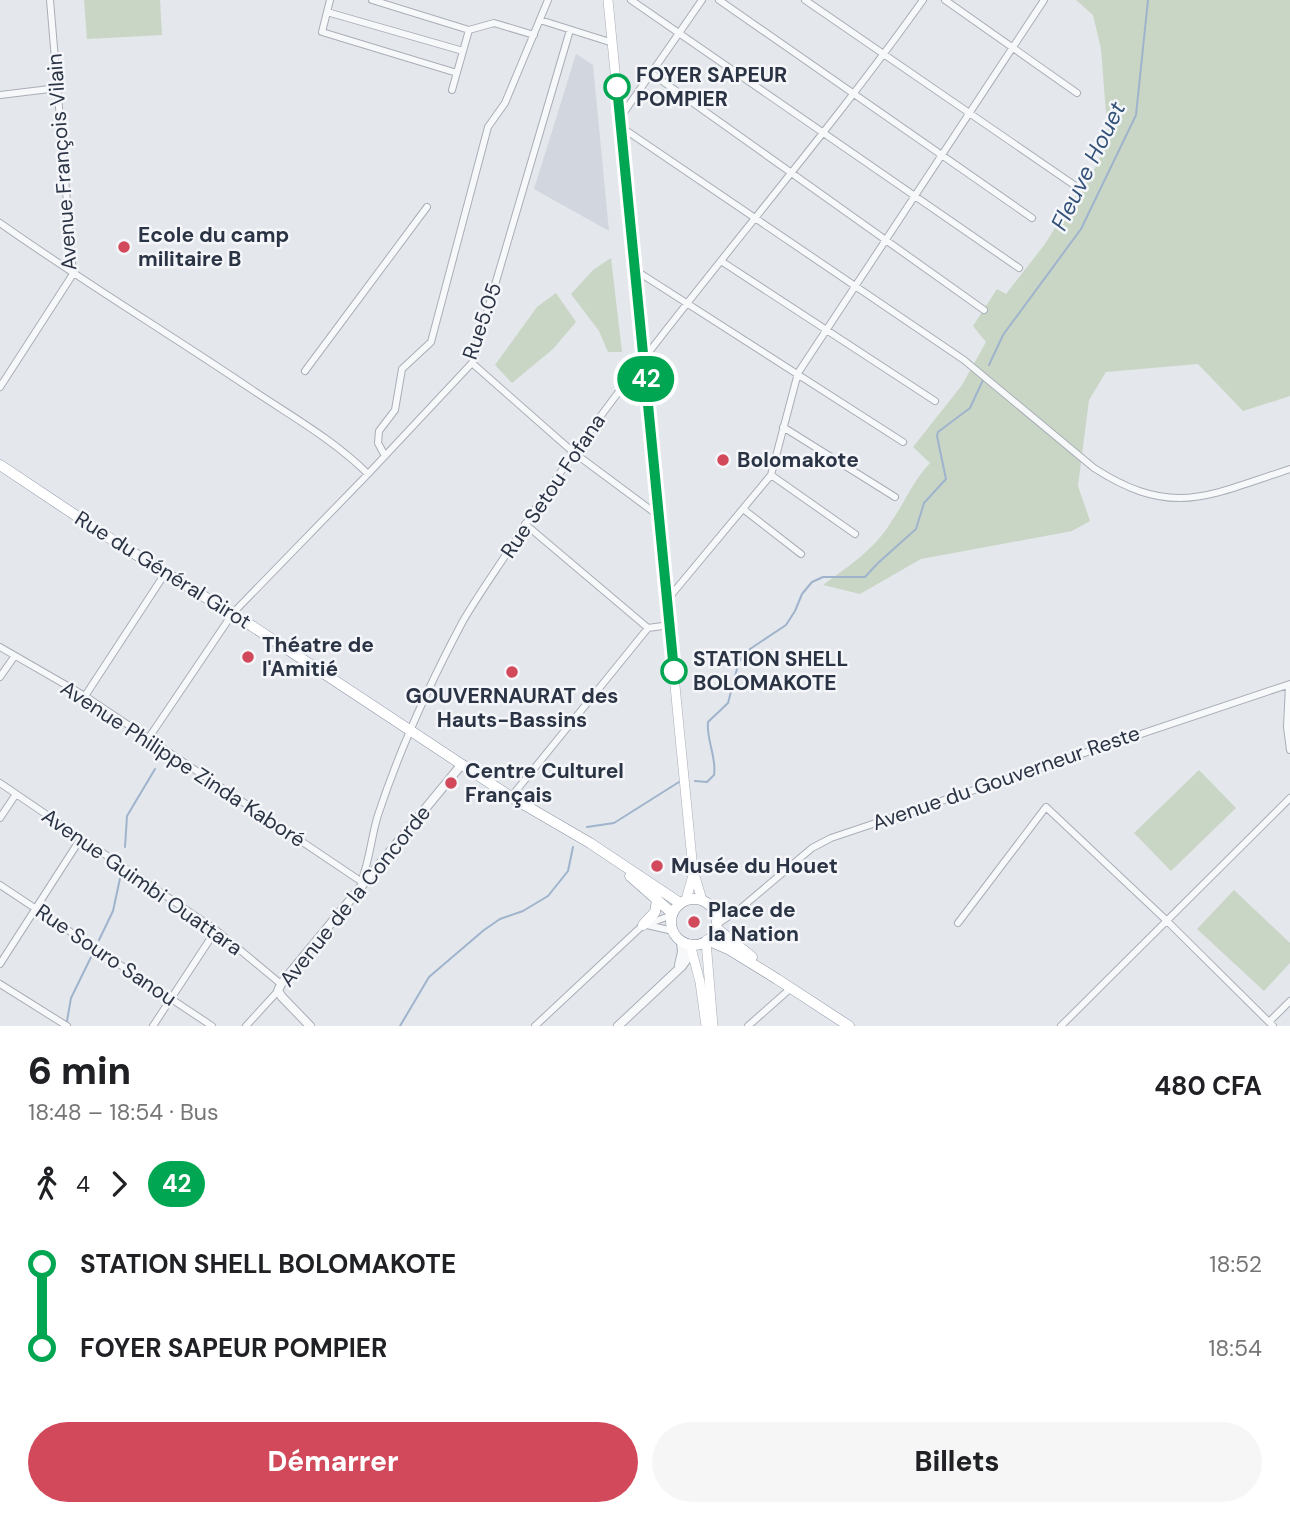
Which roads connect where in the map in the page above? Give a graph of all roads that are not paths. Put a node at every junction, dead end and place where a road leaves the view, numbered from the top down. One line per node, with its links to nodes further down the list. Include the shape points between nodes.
1 (50, 0): 25 (street, Avenue François Vilain)
2 (330, 0): 13 (street)
3 (372, 0): 15 (street)
4 (548, 0): 14 (street)
5 (608, 0): 19 (main road)
6 (631, 0): 17 (street)
7 (702, 0): 17 (street)
8 (719, 0): 27 (street)
9 (805, 0): 22 (street)
10 (923, 0): 22 (street, Rue Setou Fofana)
11 (945, 0): 20 (street)
12 (1044, 0): 20 (street)
13 (327, 12): 21 (street); 23 (street, via 322,32)
14 (540, 20): 16 (street); 18 (street)
15 (469, 30): 18 (street, via 494,23); 21 (street)
16 (570, 30): 19 (street); 51 (street, Rue5.05)
17 (680, 33): 24 (street); 32 (street)
18 (534, 34): 59 (street, via 505,103 488,127 431,342 402,369 395,410 379,431 378,443)
19 (613, 43): 31 (main road)
20 (1013, 48): 28 (street); 30 (street)
21 (463, 51): 23 (street)
22 (884, 54): 27 (street, Rue Setou Fofana); 30 (street)
23 (457, 73): 26 (street)
24 (651, 73): 31 (street); 34 (street)
25 (58, 88): 29 (street); 45 (street, Avenue François Vilain)
26 (452, 90)
27 (853, 93): 32 (street, Rue Setou Fofana); 33 (street)
28 (1077, 93)
29 (0, 95)
30 (970, 113): 33 (street); 35 (street)
31 (620, 122): 38 (street); 44 (main road)
32 (823, 132): 34 (street, Rue Setou Fofana); 36 (street)
33 (943, 156): 36 (street); 39 (street)
34 (790, 173): 38 (street, Rue Setou Fofana); 41 (street)
35 (1074, 185)
36 (915, 196): 41 (street); 43 (street)
37 (426, 207): 52 (street)
38 (754, 218): 42 (street, Rue Setou Fofana); 46 (street)
39 (1032, 218)
40 (0, 223): 45 (street)
41 (885, 242): 46 (street); 48 (street)
42 (721, 261): 47 (street, Rue Setou Fofana); 49 (street)
43 (1019, 268)
44 (635, 270): 47 (street); 50 (main road)
45 (73, 274): 54 (street, Avenue François Vilain); 62 (street, via 340,448)
46 (855, 287): 49 (street); 61 (street, via 964,360 1094,467 1137,491 1157,497 1200,498)
47 (687, 303): 50 (street, Rue Setou Fofana); 53 (street)
48 (984, 310)
49 (827, 330): 53 (street); 55 (street)
50 (644, 357): 58 (street, Rue Setou Fofana); 66 (main road)
51 (472, 363): 58 (street); 59 (street, Rue5.05)
52 (305, 371)
53 (798, 373): 56 (street); 57 (street)
54 (0, 387)
55 (935, 401)
56 (783, 427): 63 (street); 64 (street)
57 (903, 442)
58 (573, 452): 66 (street); 67 (street, Rue Setou Fofana)
59 (385, 456): 62 (street, Rue5.05)
60 (0, 465): 70 (highway, Rue du Général Girot)
61 (1290, 468)
62 (368, 474): 72 (street, Rue5.05)
63 (771, 475): 65 (street); 68 (street)
64 (895, 497)
65 (743, 509): 69 (street); 71 (street)
66 (659, 516): 71 (main road)
67 (525, 524): 74 (street); 80 (street, Rue Setou Fofana, via 463,622)
68 (855, 534)
69 (801, 554)
70 (166, 572): 72 (highway, Rue du Général Girot); 79 (street)
71 (667, 600): 73 (main road)
72 (233, 613): 80 (highway, Rue du Général Girot); 81 (street, Rue5.05)
73 (670, 625): 74 (street); 91 (main road)
74 (648, 628): 86 (street)
75 (0, 647): 76 (street, Avenue Philippe Zinda Kaboré)
76 (14, 657): 77 (street); 79 (street, Avenue Philippe Zinda Kaboré)
77 (0, 677)
78 (1289, 685): 82 (street); 97 (street, Avenue du Gouverneur Reste, via 831,838 812,848)
79 (85, 696): 81 (street, Avenue Philippe Zinda Kaboré)
80 (410, 729): 83 (highway, Rue du Général Girot); 92 (street, Rue Setou Fofana, via 377,817)
81 (148, 739): 92 (street, Avenue Philippe Zinda Kaboré)
82 (1290, 750)
83 (462, 764): 86 (highway, Rue du Général Girot); 92 (street, Avenue de la Concorde)
84 (0, 783): 85 (street, Avenue Guimbi Ouattara)
85 (16, 794): 88 (street); 90 (street, Avenue Guimbi Ouattara)
86 (511, 797): 89 (highway, Rue du Général Girot)
87 (1290, 799): 100 (street)
88 (0, 818)
89 (573, 835): 94 (highway); 95 (highway)
90 (81, 838): 98 (street); 104 (street, Avenue Guimbi Ouattara)
91 (694, 870): 95 (main road); 96 (main road)
92 (363, 882): 111 (street, Avenue de la Concorde)
93 (0, 885): 98 (street, Rue Souro Sanou)
94 (657, 900): 99 (highway); 102 (highway, via 655,912)
95 (683, 901): 96 (highway); 99 (highway)
96 (706, 902): 97 (street, via 728,912); 103 (highway, via 715,912)
97 (741, 908): 103 (street, Avenue du Gouverneur Reste)
98 (36, 909): 108 (street); 113 (street, Rue Souro Sanou)
99 (672, 914): 102 (street); 105 (highway)
100 (1166, 920): 101 (street, via 1046,807); 116 (street); 127 (street)
101 (958, 923)
102 (643, 925): 105 (street); 122 (street)
103 (716, 927): 106 (highway); 112 (highway)
104 (216, 930): 111 (street, Avenue Guimbi Ouattara); 113 (street)
105 (673, 932): 107 (highway)
106 (709, 941): 107 (highway); 112 (highway); 124 (main road)
107 (687, 946): 109 (street); 109 (street); 123 (main road, via 700,982)
108 (0, 964)
109 (678, 968): 117 (street)
110 (0, 984): 115 (street)
111 (280, 987): 120 (street, Avenue de la Concorde); 121 (street)
112 (791, 988): 125 (street); 126 (highway)
113 (171, 998): 118 (street); 119 (street, Rue Souro Sanou)
114 (1290, 1001): 116 (street)
115 (60, 1024)
116 (1271, 1024)
117 (621, 1025)
118 (153, 1026)
119 (212, 1026)
120 (246, 1026)
121 (310, 1026)
122 (535, 1026)
123 (706, 1026)
124 (713, 1026)
125 (748, 1026)
126 (849, 1026)
127 (1061, 1026)

